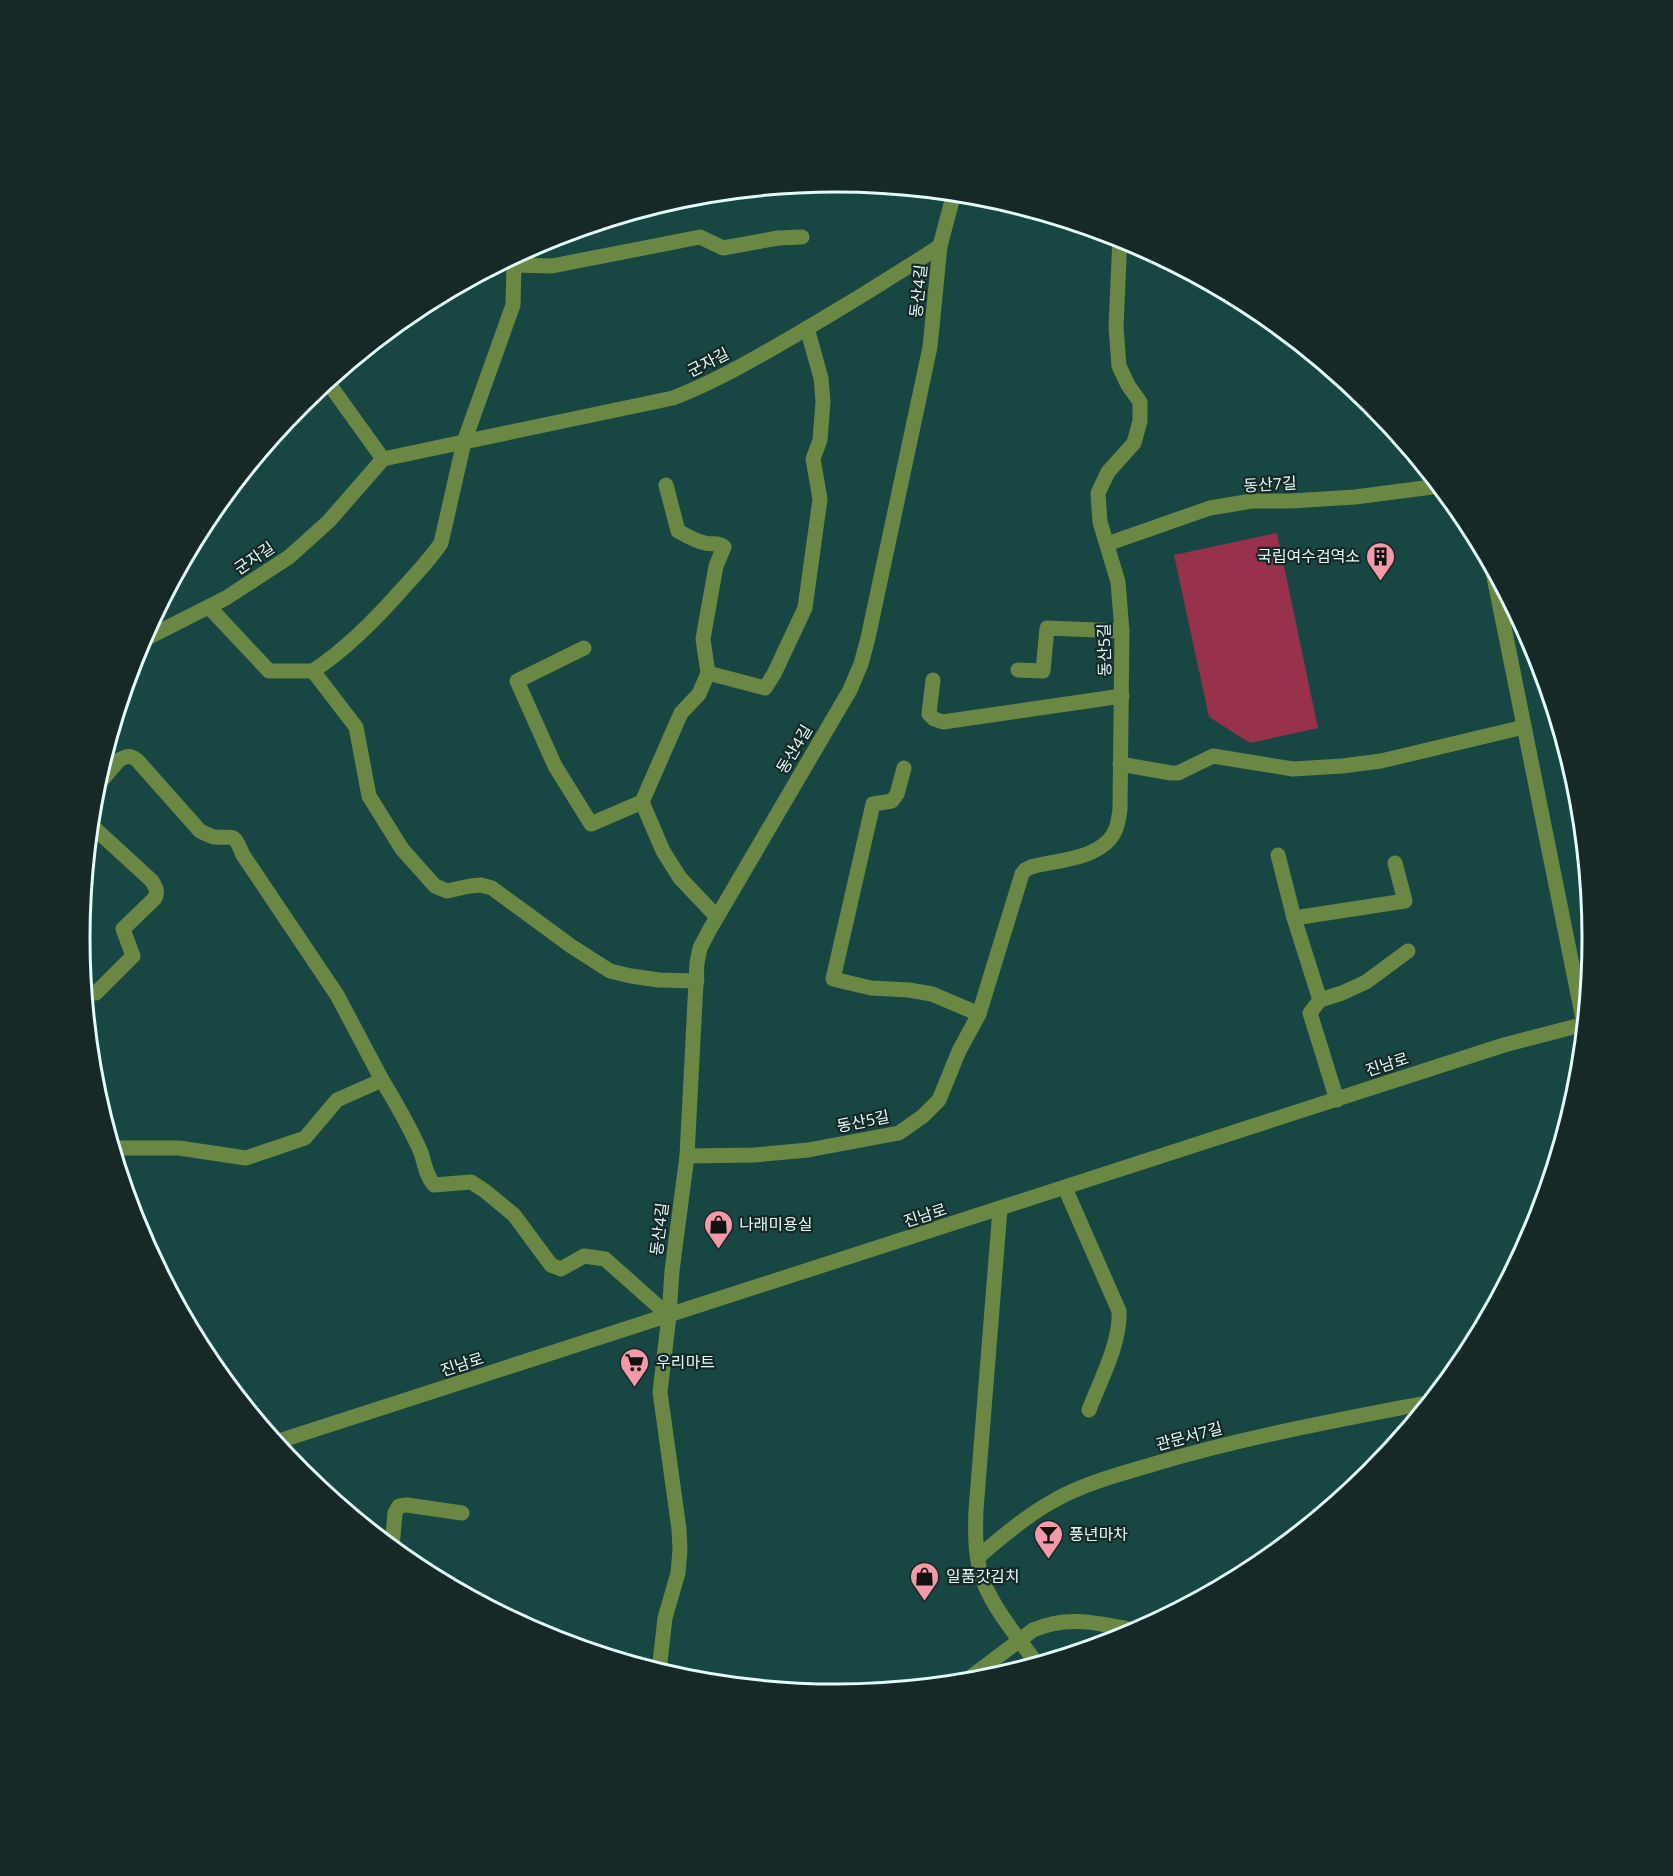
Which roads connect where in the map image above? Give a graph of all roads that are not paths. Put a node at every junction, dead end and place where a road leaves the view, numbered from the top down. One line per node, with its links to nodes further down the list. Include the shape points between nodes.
1 (952, 201): 3 (street, 동산4길)
2 (802, 237): 5 (street, via 723,248 700,237 552,266)
3 (940, 246): 7 (street, 군자길); 32 (street, 동산4길, via 930,347 861,663 850,690)
4 (1120, 247): 13 (street, 동산5길, via 1116,327 1119,366 1140,402 1140,421 1134,443 1108,472 1098,493 1100,522)
5 (518, 263)
6 (512, 265): 9 (street, via 511,315)
7 (807, 328): 9 (street, 군자길, via 699,388 673,398); 21 (street, via 821,378 823,402 820,440 813,459 820,499 806,608 765,688)
8 (332, 388): 10 (street)
9 (464, 441): 10 (street, 군자길); 20 (street, via 444,534 434,554 380,614)
10 (382, 459): 15 (street, 군자길, via 329,521 295,551)
11 (666, 485): 21 (street, via 678,531 691,539 724,547 716,566 703,639)
12 (1431, 487): 13 (street, 동산7길, via 1355,497 1252,501 1210,508)
13 (1107, 544): 16 (street, 동산5길, via 1118,582)
14 (1497, 591): 24 (street)
15 (209, 606): 17 (street, 군자길); 20 (street, via 269,671)
16 (1122, 631): 19 (street, via 1047,628 1043,671); 23 (street, 동산5길)
17 (156, 633)
18 (584, 648): 28 (street, via 517,681 555,766 591,824)
19 (1018, 670)
20 (313, 671): 35 (street, via 356,727 369,796 402,849 435,886 447,891 481,885 492,888 610,971 650,979)
21 (708, 673): 28 (street, via 699,694 681,713)
22 (933, 680): 23 (street, via 929,714 943,722)
23 (1122, 696): 25 (street, 동산5길)
24 (1524, 727): 25 (street, via 1342,766 1293,769 1213,756 1178,773); 38 (street)
25 (1120, 764): 39 (street, 동산5길, via 1120,809 1108,841 1085,854 1031,867 1022,874)
26 (904, 768): 39 (street, via 892,801 873,804 833,979 871,988 932,994)
27 (109, 772): 41 (street, via 124,757 137,759 200,831 213,837 228,835 237,841 337,995)
28 (642, 802): 32 (street, via 663,851 680,878)
29 (98, 831): 36 (street, via 157,888 154,898 123,929 133,956)
30 (1278, 855): 33 (street)
31 (1395, 863): 33 (street, via 1405,901)
32 (717, 917): 35 (street, 동산4길, via 700,948)
33 (1294, 918): 37 (street)
34 (1408, 951): 37 (street, via 1366,982)
35 (697, 981): 44 (street, 동산4길)
36 (92, 992)
37 (1320, 1000): 42 (street, via 1311,1013)
38 (1580, 1004)
39 (979, 1014): 44 (street, 동산5길, via 939,1100 899,1133 808,1150)
40 (1578, 1028): 42 (street, 진남로, via 1504,1045)
41 (382, 1080): 43 (street, via 337,1100 305,1138 246,1158 179,1148); 47 (street, via 400,1109 434,1185 471,1182 514,1215 551,1265 561,1269 584,1256 605,1259)
42 (1337, 1100): 45 (street, 진남로)
43 (120, 1148)
44 (687, 1156): 47 (street, 동산4길)
45 (1065, 1188): 46 (street, 진남로); 49 (street, via 1120,1319)
46 (999, 1209): 47 (street, 진남로); 53 (street, via 976,1510)
47 (669, 1316): 50 (street, 진남로); 57 (street, 동산4길, via 660,1392 680,1550 678,1573 664,1618)
48 (1419, 1404): 53 (street, 관문서7길, via 1206,1449 1090,1484 1036,1511)
49 (1089, 1410)
50 (284, 1439)
51 (462, 1513): 52 (street, via 399,1506)
52 (393, 1538)
53 (978, 1557): 55 (street, via 989,1594)
54 (1122, 1628): 55 (street, via 1071,1620 1045,1625)
55 (1020, 1640): 56 (street); 58 (street)
56 (1033, 1658)
57 (660, 1663)
58 (980, 1670)

